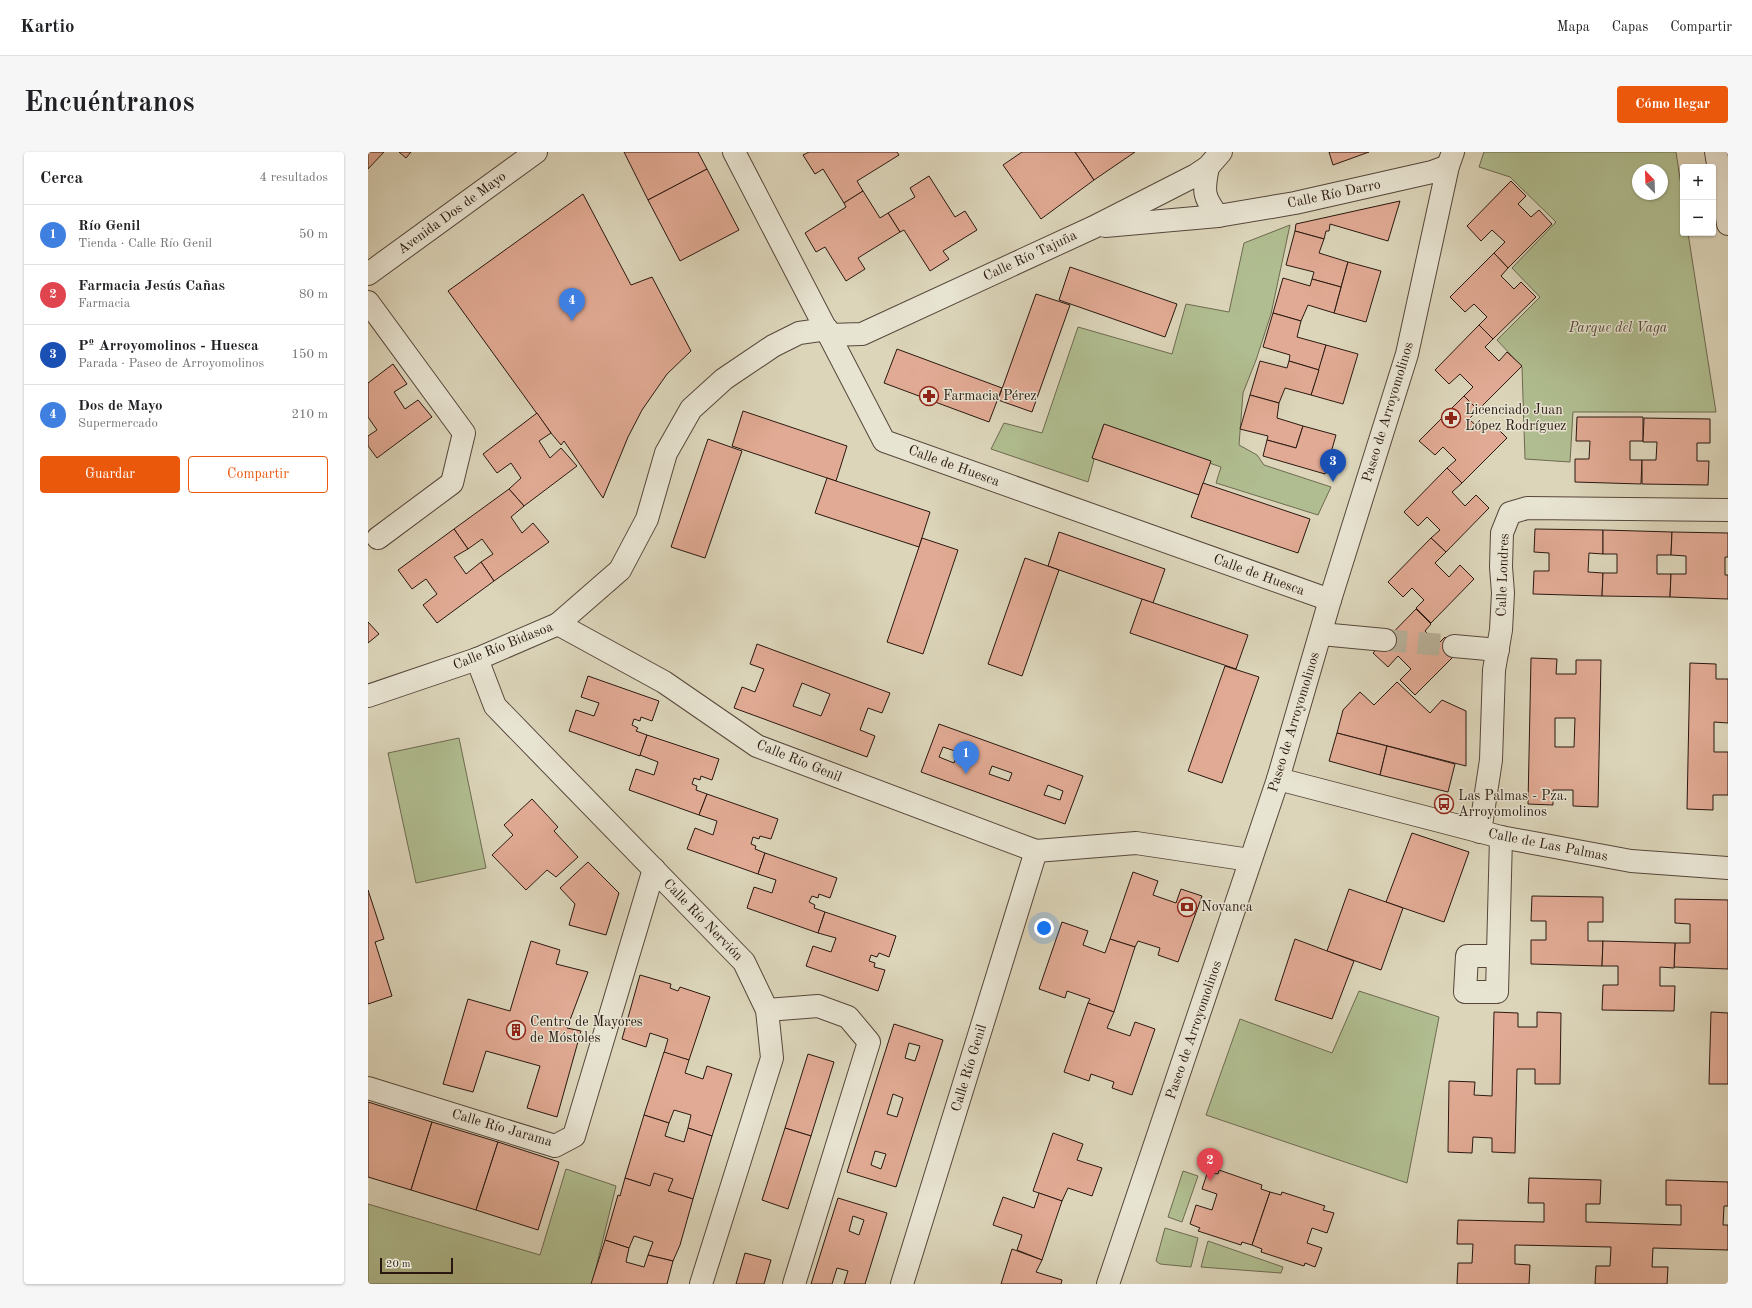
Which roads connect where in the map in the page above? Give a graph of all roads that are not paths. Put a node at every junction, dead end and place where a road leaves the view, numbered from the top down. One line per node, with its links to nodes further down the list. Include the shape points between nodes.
1 (536, 152): 9 (street, Avenida Dos de Mayo)
2 (734, 152): 11 (street, Calle de Huesca)
3 (1716, 152): 7 (street)
4 (1451, 159): 6 (street, Calle Río Darro, via 1432,172 1295,203); 14 (street, Paseo de Arroyomolinos, via 1407,354)
5 (1214, 160): 6 (street, via 1204,187 1208,203); 8 (street, Calle Río Tajuña)
6 (1218, 216): 8 (street, Calle Río Darro)
7 (1728, 224)
8 (1094, 227): 11 (street, Calle Río Tajuña, via 862,334)
9 (368, 274)
10 (368, 302): 13 (street, via 464,433 452,483)
11 (828, 332): 14 (street, Calle de Huesca, via 884,441); 15 (street, Calle Río Bidasoa, via 799,333 773,346 724,379 691,409 666,453 647,519 620,570)
12 (1728, 510): 19 (street, Calle Londres, via 1527,508 1510,513 1502,533 1503,593)
13 (378, 538)
14 (1330, 600): 16 (street, Paseo de Arroyomolinos)
15 (558, 624): 20 (street, Calle Río Bidasoa); 24 (street, Calle Río Genil, via 664,682 757,746)
16 (1321, 634): 17 (street); 22 (street, Paseo de Arroyomolinos)
17 (1385, 640)
18 (1454, 646): 19 (street)
19 (1498, 650): 23 (street, Calle Londres, via 1494,670)
20 (477, 659): 21 (street, Calle Río Bidasoa); 27 (street, Calle Río Nervión, via 495,706)
21 (368, 696)
22 (1278, 779): 23 (street, Calle de Las Palmas); 25 (street, Paseo de Arroyomolinos)
23 (1491, 834): 26 (street, Calle de Las Palmas, via 1632,861); 28 (street, Calle Londres)
24 (1036, 851): 25 (street, Calle Río Genil, via 1136,843); 33 (street, Calle Río Genil)
25 (1250, 860): 34 (street, Paseo de Arroyomolinos)
26 (1728, 868)
27 (654, 869): 29 (street, Calle Río Nervión, via 744,962); 30 (street, Calle Río Jarama, via 574,1136 555,1146)
28 (1498, 956)
29 (766, 1010): 31 (street, Calle Río Nervión, via 772,1058); 32 (street, via 818,1006 848,1017 869,1042)
30 (368, 1088)
31 (702, 1284)
32 (794, 1284)
33 (902, 1284)
34 (1108, 1284)

